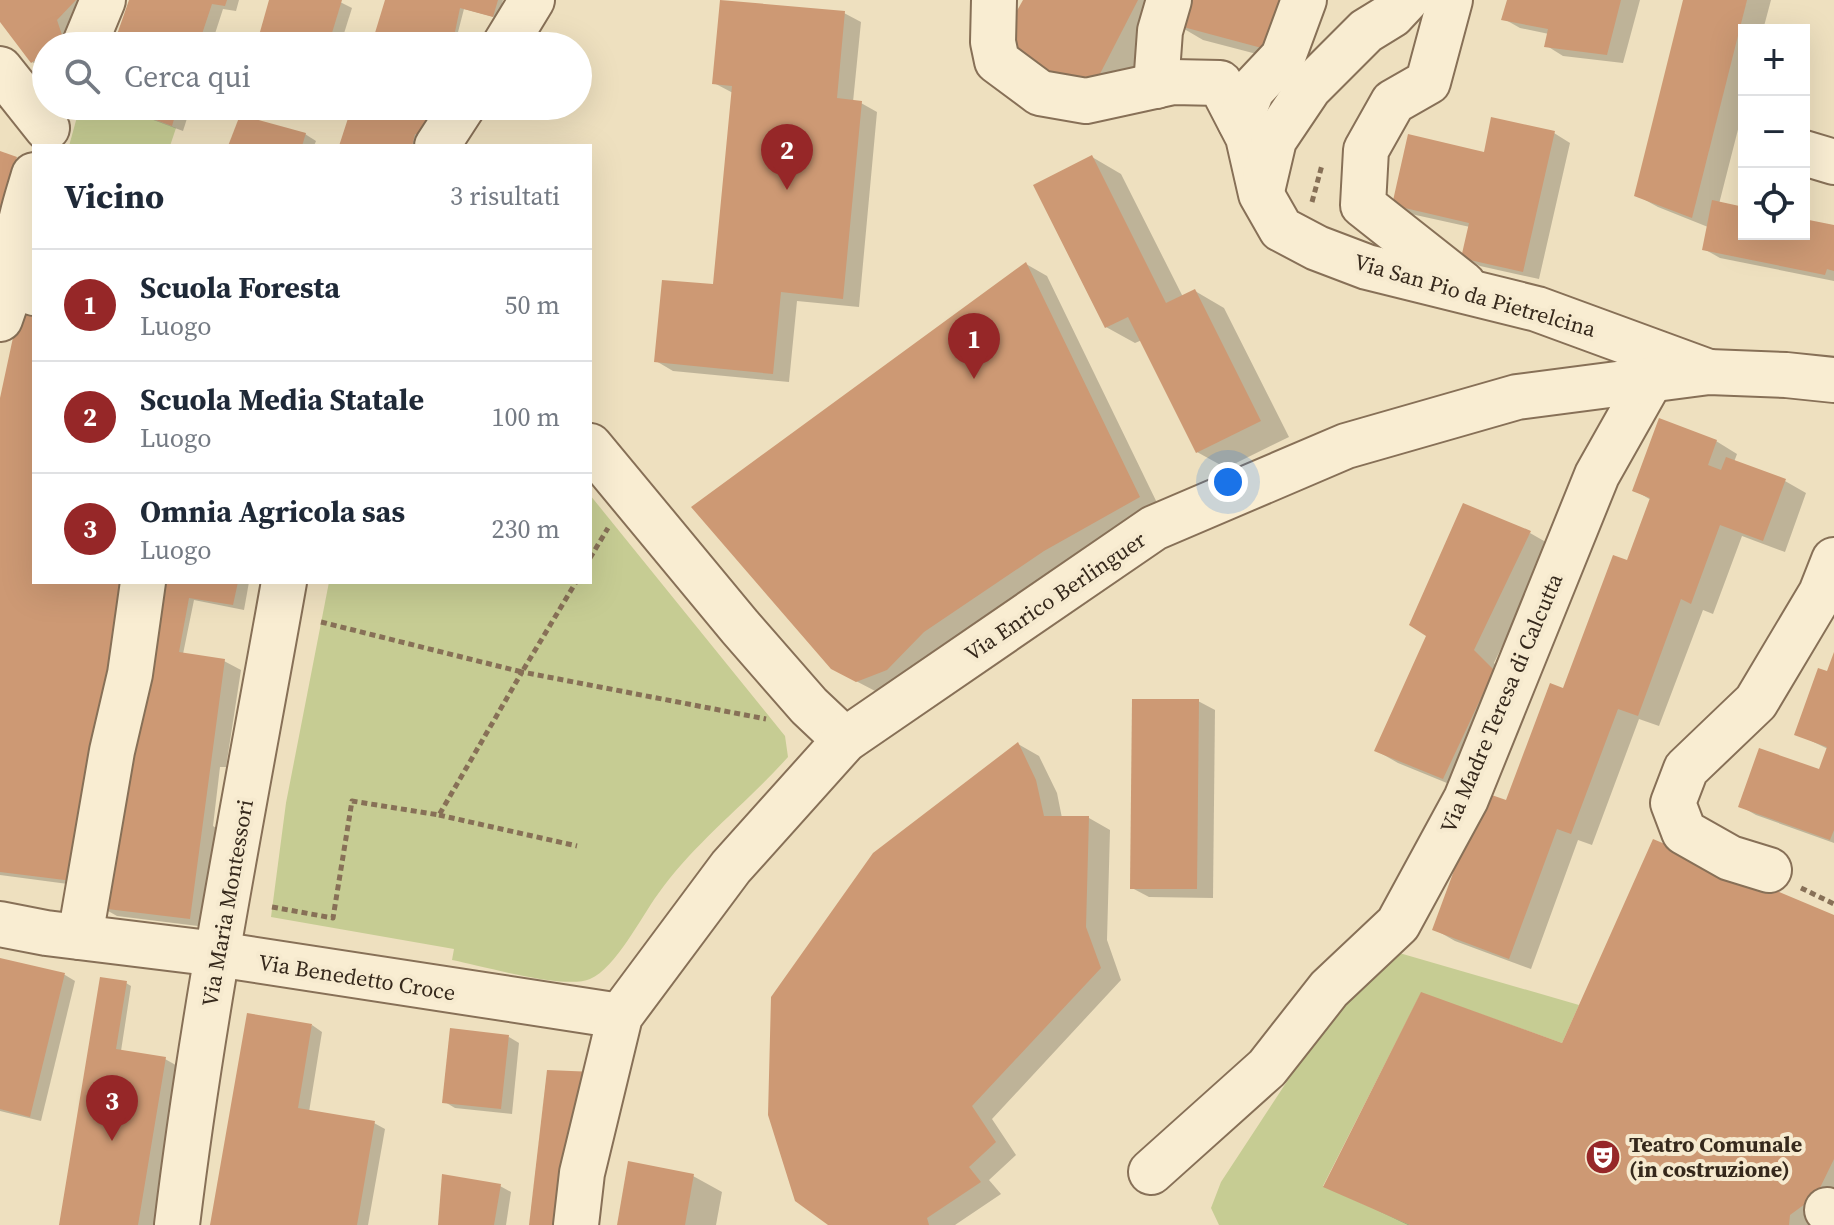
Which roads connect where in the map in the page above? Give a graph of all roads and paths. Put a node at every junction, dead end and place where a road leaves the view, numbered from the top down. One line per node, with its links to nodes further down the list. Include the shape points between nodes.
1 (103, 0): 8 (street)
2 (532, 0): 9 (street)
3 (994, 0): 11 (street, Via San Pio da Pietrelcina, via 997,61 1040,93 1086,101)
4 (1169, 0): 11 (street, via 1160,31)
5 (1304, 0): 14 (street, via 1283,57 1252,90)
6 (1406, 0): 19 (street, via 1309,88 1274,140)
7 (1450, 0): 21 (street, via 1428,82 1393,102 1366,150 1363,205)
8 (90, 32)
9 (513, 32)
10 (0, 69): 12 (street)
11 (1156, 86): 14 (street, Via San Pio da Pietrelcina, via 1220,83)
12 (32, 107)
13 (454, 120): 15 (street)
14 (1240, 121): 19 (street, Via San Pio da Pietrelcina)
15 (438, 144)
16 (1810, 155): 17 (street)
17 (1834, 162)
18 (32, 182): 20 (street, via 15,243)
19 (1261, 194): 21 (street, Via San Pio da Pietrelcina, via 1281,229 1317,248 1367,267)
20 (26, 280): 22 (street)
21 (1475, 293): 23 (street, Via San Pio da Pietrelcina, via 1564,318)
22 (0, 319)
23 (1709, 372): 24 (street, Via Enrico Berlinguer); 25 (street, Via Enrico Berlinguer)
24 (1834, 380)
25 (1650, 381): 35 (street, Via Enrico Berlinguer, via 1517,397 1346,446 1154,528); 44 (street, Via Madre Teresa di Calcutta, via 1597,475 1466,799 1398,924 1329,989 1267,1068)
26 (592, 448): 35 (street, via 740,627)
27 (609, 526): 28 (path)
28 (592, 555)
29 (1834, 560): 38 (street, via 1821,593 1756,702 1686,769 1673,803 1684,832 1730,858)
30 (143, 584): 41 (street)
31 (284, 584): 42 (street, Via Maria Montessori)
32 (575, 584): 34 (path)
33 (321, 622): 34 (path)
34 (522, 672): 35 (path); 36 (path)
35 (836, 732): 43 (street, Via Enrico Berlinguer)
36 (439, 815): 37 (path); 39 (path, via 352,801 333,918)
37 (577, 846)
38 (1769, 870)
39 (272, 907)
40 (0, 924): 41 (street, Via Benedetto Croce)
41 (80, 937): 42 (street, Via Benedetto Croce)
42 (217, 954): 43 (street, Via Benedetto Croce); 45 (street, Via Maria Montessori)
43 (620, 1016): 46 (street, Via Enrico Berlinguer, via 582,1173)
44 (1151, 1172)
45 (177, 1225)
46 (576, 1225)

